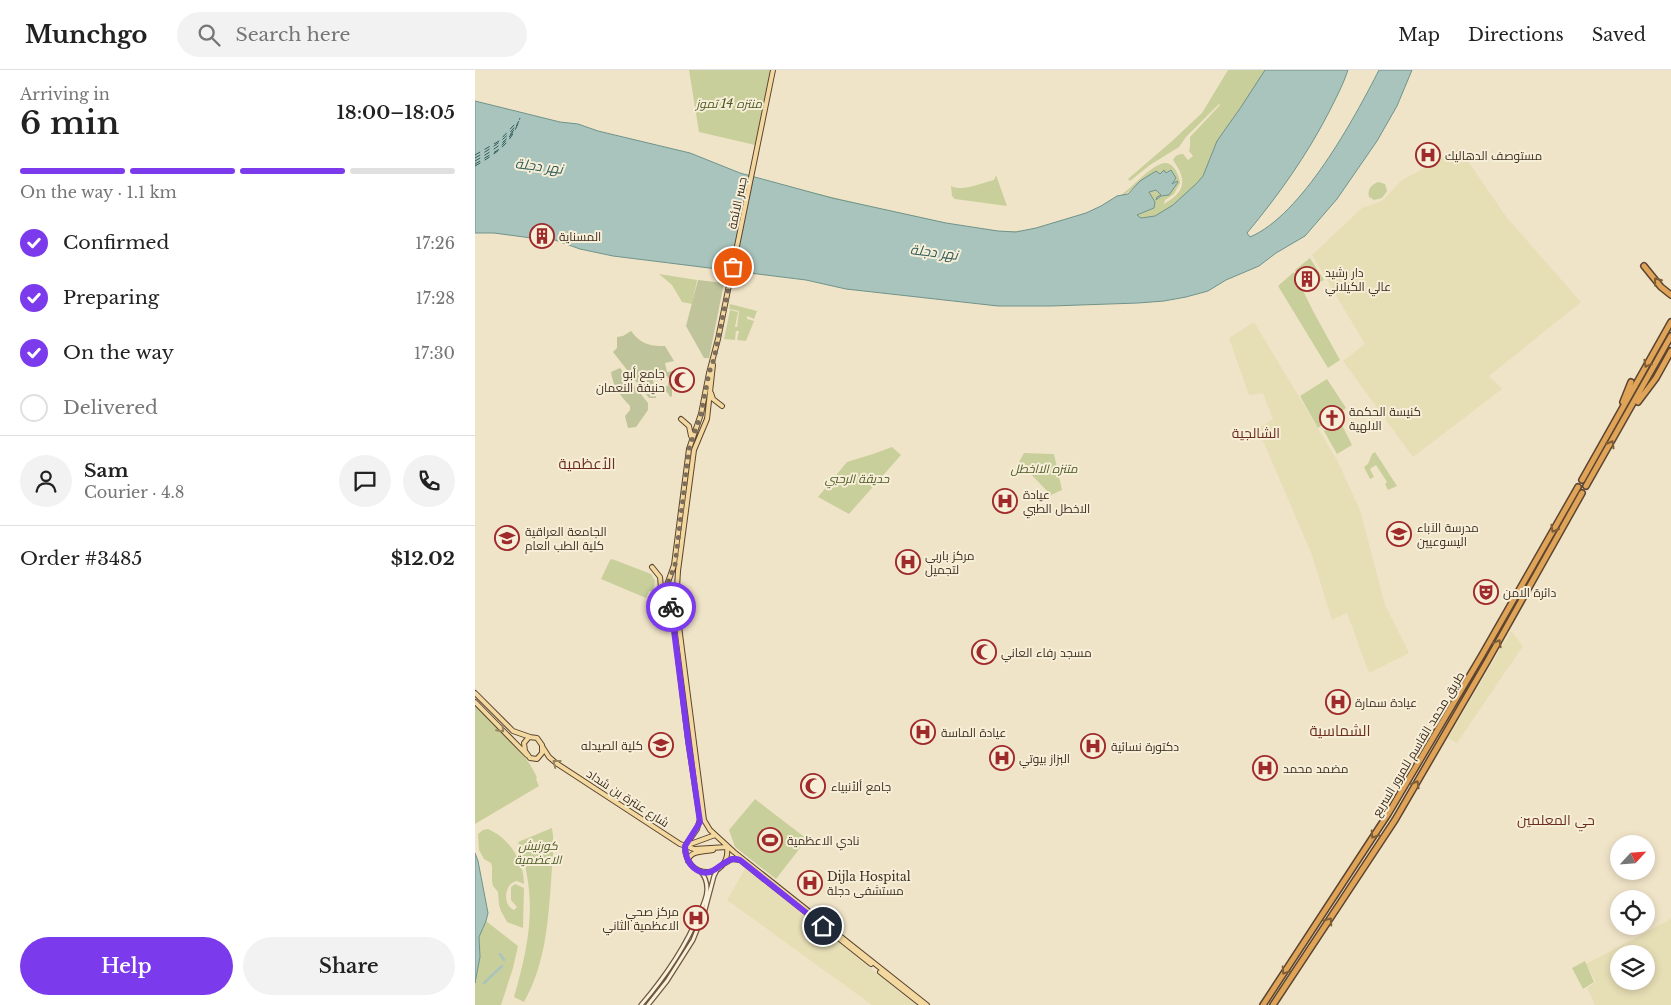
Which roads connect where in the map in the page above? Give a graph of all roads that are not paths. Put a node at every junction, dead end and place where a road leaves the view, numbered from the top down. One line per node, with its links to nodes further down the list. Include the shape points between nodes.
1 (774, 70): 7 (main road, جسر الائمة)
2 (1644, 266): 3 (highway, one-way to 2)
3 (1671, 295)
4 (1671, 322): 17 (highway, one-way to 17)
5 (1671, 336): 13 (highway)
6 (1671, 351): 13 (highway, via 1656,378)
7 (713, 360): 9 (main road); 11 (main road)
8 (1631, 382): 17 (highway)
9 (710, 391): 10 (main road, via 713,399); 12 (main road)
10 (722, 406)
11 (701, 414): 12 (main road); 15 (main road)
12 (708, 415): 16 (main road)
13 (1626, 418): 20 (highway, one-way to 13)
14 (681, 420): 18 (main road, via 689,426)
15 (699, 420): 16 (main road); 18 (main road)
16 (706, 422): 30 (main road, via 694,450 676,603 704,820)
17 (1614, 423): 19 (highway)
18 (691, 439): 24 (main road, via 675,565 667,585)
19 (1582, 480)
20 (1586, 486)
21 (1578, 487): 37 (highway, طريق محمد القاسم للمرور السريع, one-way to 37, via 1388,814)
22 (1582, 493): 42 (highway, طريق محمد القاسم للمرور السريع, one-way to 22, via 1395,820)
23 (652, 567): 24 (main road, via 660,577 662,599)
24 (671, 608): 31 (main road, via 700,822)
25 (475, 693): 27 (main road, via 513,731)
26 (475, 702): 29 (main road, one-way to 29)
27 (530, 737): 28 (main road, via 538,739); 29 (main road, via 524,744)
28 (542, 746): 29 (main road, via 539,759); 31 (main road, شارع عنترة بن شداد, one-way to 28, via 556,763)
29 (527, 755)
30 (715, 835): 31 (main road); 32 (main road)
31 (685, 846): 33 (main road, شارع عنترة بن شداد); 34 (main road)
32 (727, 846): 33 (main road, شارع عنترة بن شداد); 35 (main road, via 726,857); 41 (main road)
33 (718, 848): 34 (main road, via 692,853)
34 (688, 861): 36 (main road)
35 (720, 867): 36 (main road, via 711,872); 39 (main road, via 714,876 693,940); 40 (main road, via 731,859 740,860)
36 (700, 871): 38 (main road, via 705,877 707,891 689,938)
37 (1264, 1004)
38 (641, 1005)
39 (648, 1005)
40 (922, 1005)
41 (927, 1005)
42 (1273, 1005)

